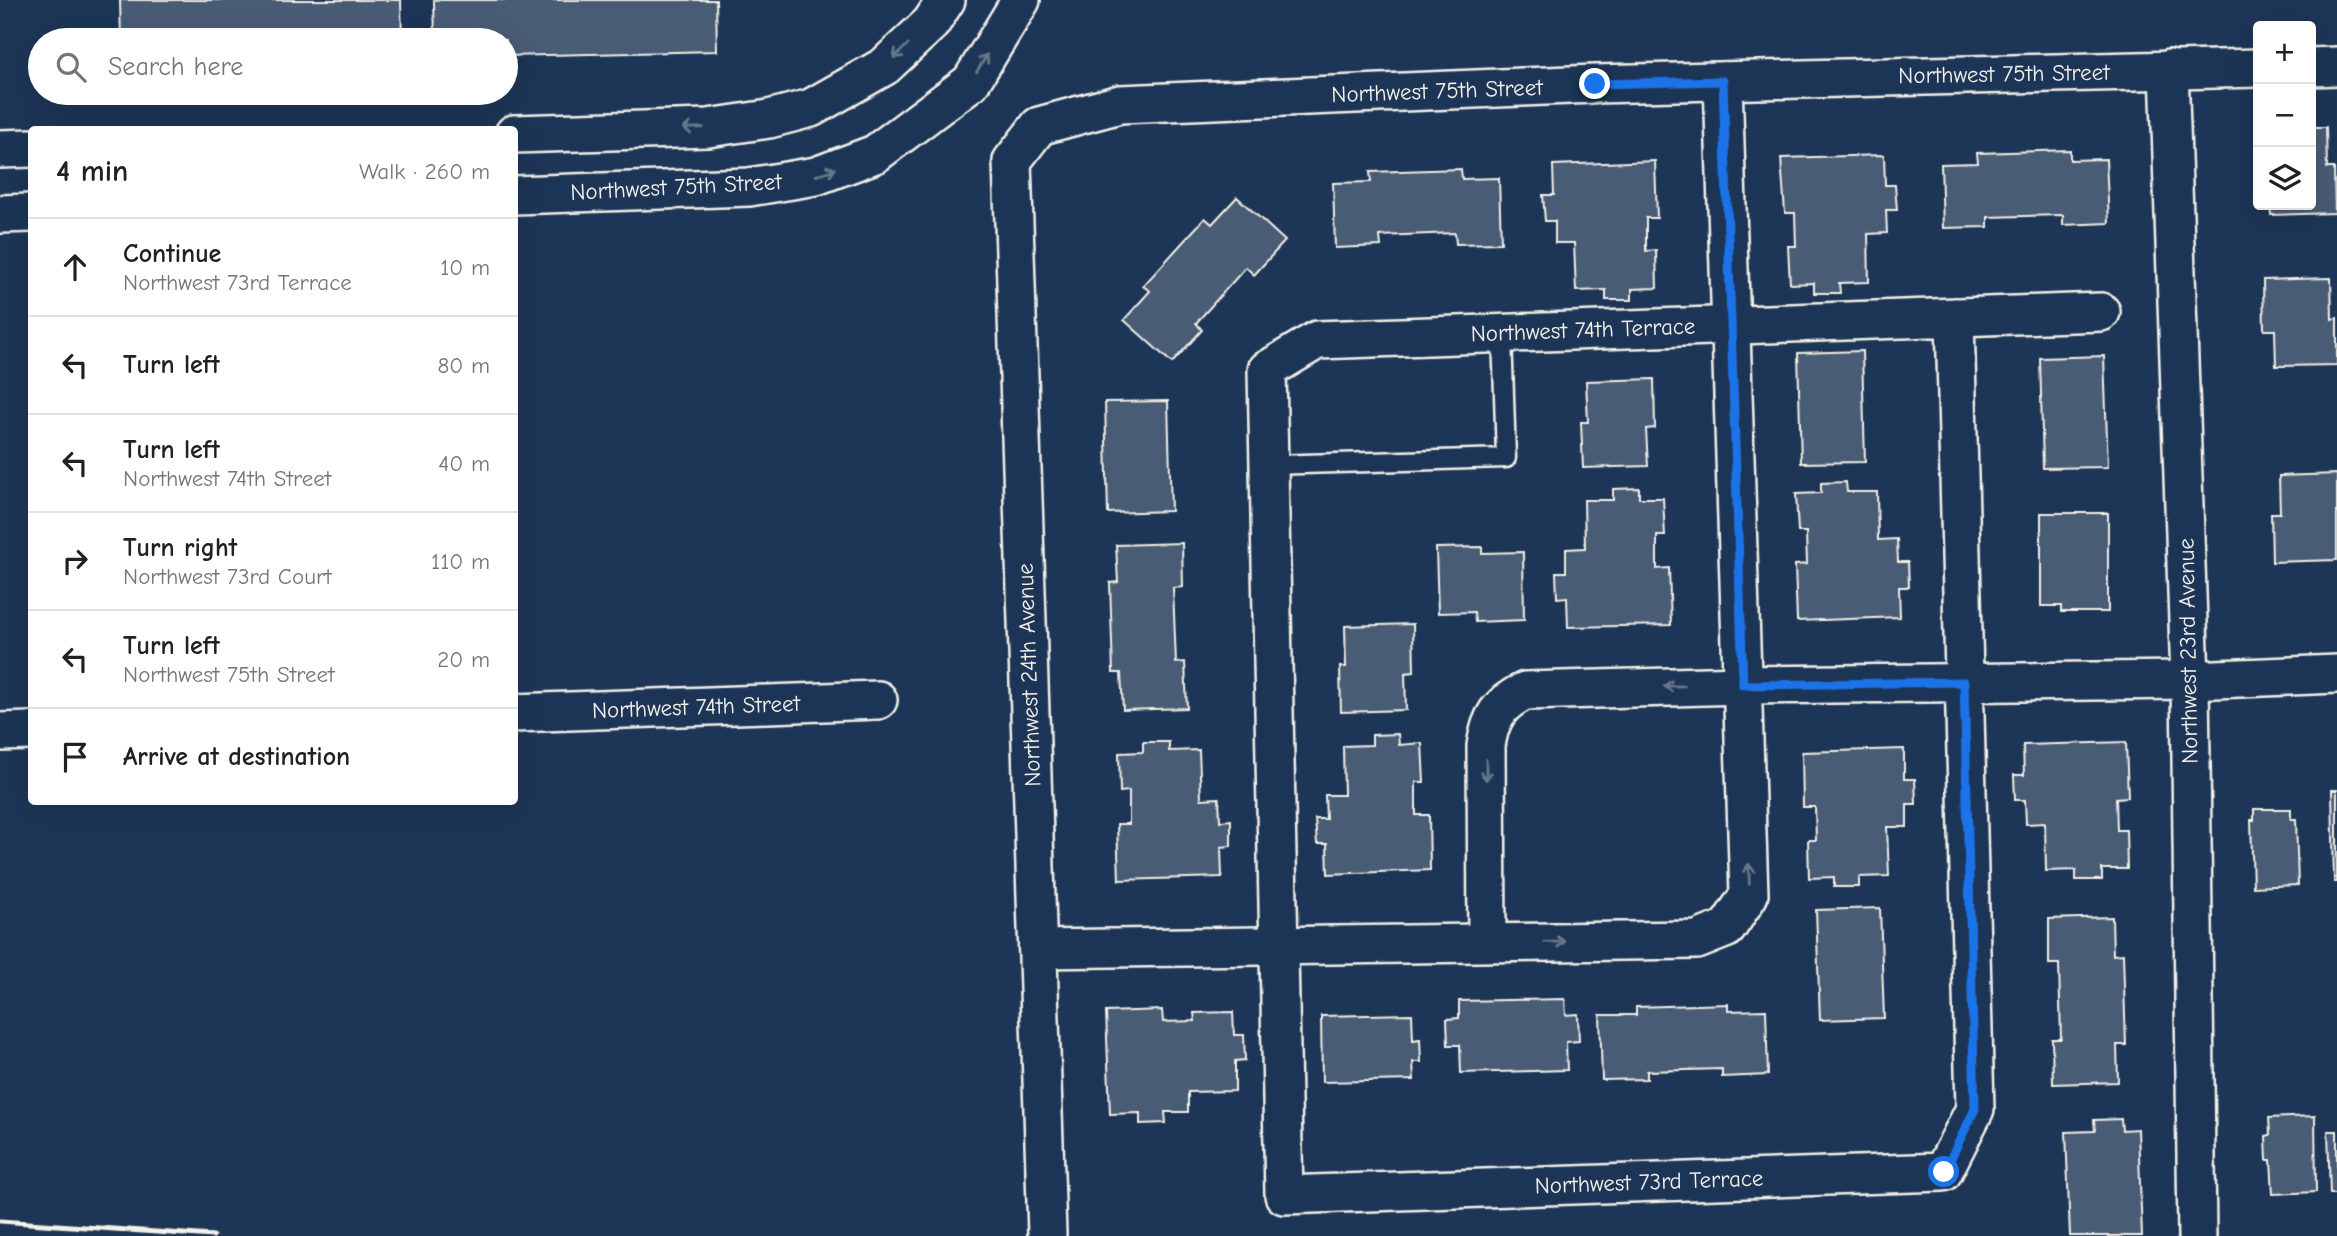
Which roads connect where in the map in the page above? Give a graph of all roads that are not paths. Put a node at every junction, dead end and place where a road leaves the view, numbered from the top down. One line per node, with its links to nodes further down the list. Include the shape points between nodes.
1 (946, 0): 9 (street, one-way to 9, via 931,23 885,66 811,108 708,128)
2 (1021, 0): 12 (street, Northwest 75th Street, one-way to 2, via 748,187 816,176 875,154 971,82)
3 (2337, 66): 4 (street)
4 (2316, 67)
5 (2253, 68): 6 (street, Northwest 75th Street)
6 (2169, 69): 7 (street, Northwest 75th Street); 21 (street, Northwest 23rd Avenue)
7 (1723, 81): 8 (street, Northwest 75th Street, via 1120,104); 17 (street)
8 (1039, 126): 30 (street, Northwest 24th Avenue, via 1012,161)
9 (518, 134)
10 (28, 148): 11 (street)
11 (0, 149)
12 (518, 195)
13 (28, 213): 14 (street)
14 (0, 214)
15 (2101, 312): 16 (street, Northwest 74th Terrace)
16 (1955, 317): 17 (street, Northwest 74th Terrace); 22 (street)
17 (1731, 325): 18 (street, Northwest 74th Terrace); 23 (street)
18 (1502, 333): 19 (street, Northwest 74th Terrace, via 1317,340 1267,370); 19 (lane, via 1506,458)
19 (1269, 465): 29 (street)
20 (2337, 674): 21 (street)
21 (2190, 680): 22 (street); 32 (street, Northwest 23rd Avenue)
22 (1964, 682): 23 (street); 29 (street, Northwest 73rd Terrace, via 1975,1109 1944,1172 1284,1195)
23 (1743, 685): 28 (street, one-way to 28, via 1538,689 1502,705 1494,715 1486,746); 28 (street, one-way to 23, via 1697,940 1727,928 1749,895)
24 (878, 700): 25 (street, Northwest 74th Street)
25 (518, 713)
26 (28, 731): 27 (street)
27 (0, 732)
28 (1487, 942): 29 (street)
29 (1279, 945): 30 (street)
30 (1038, 948): 31 (street, Northwest 24th Avenue)
31 (1047, 1234)
32 (2197, 1234)

